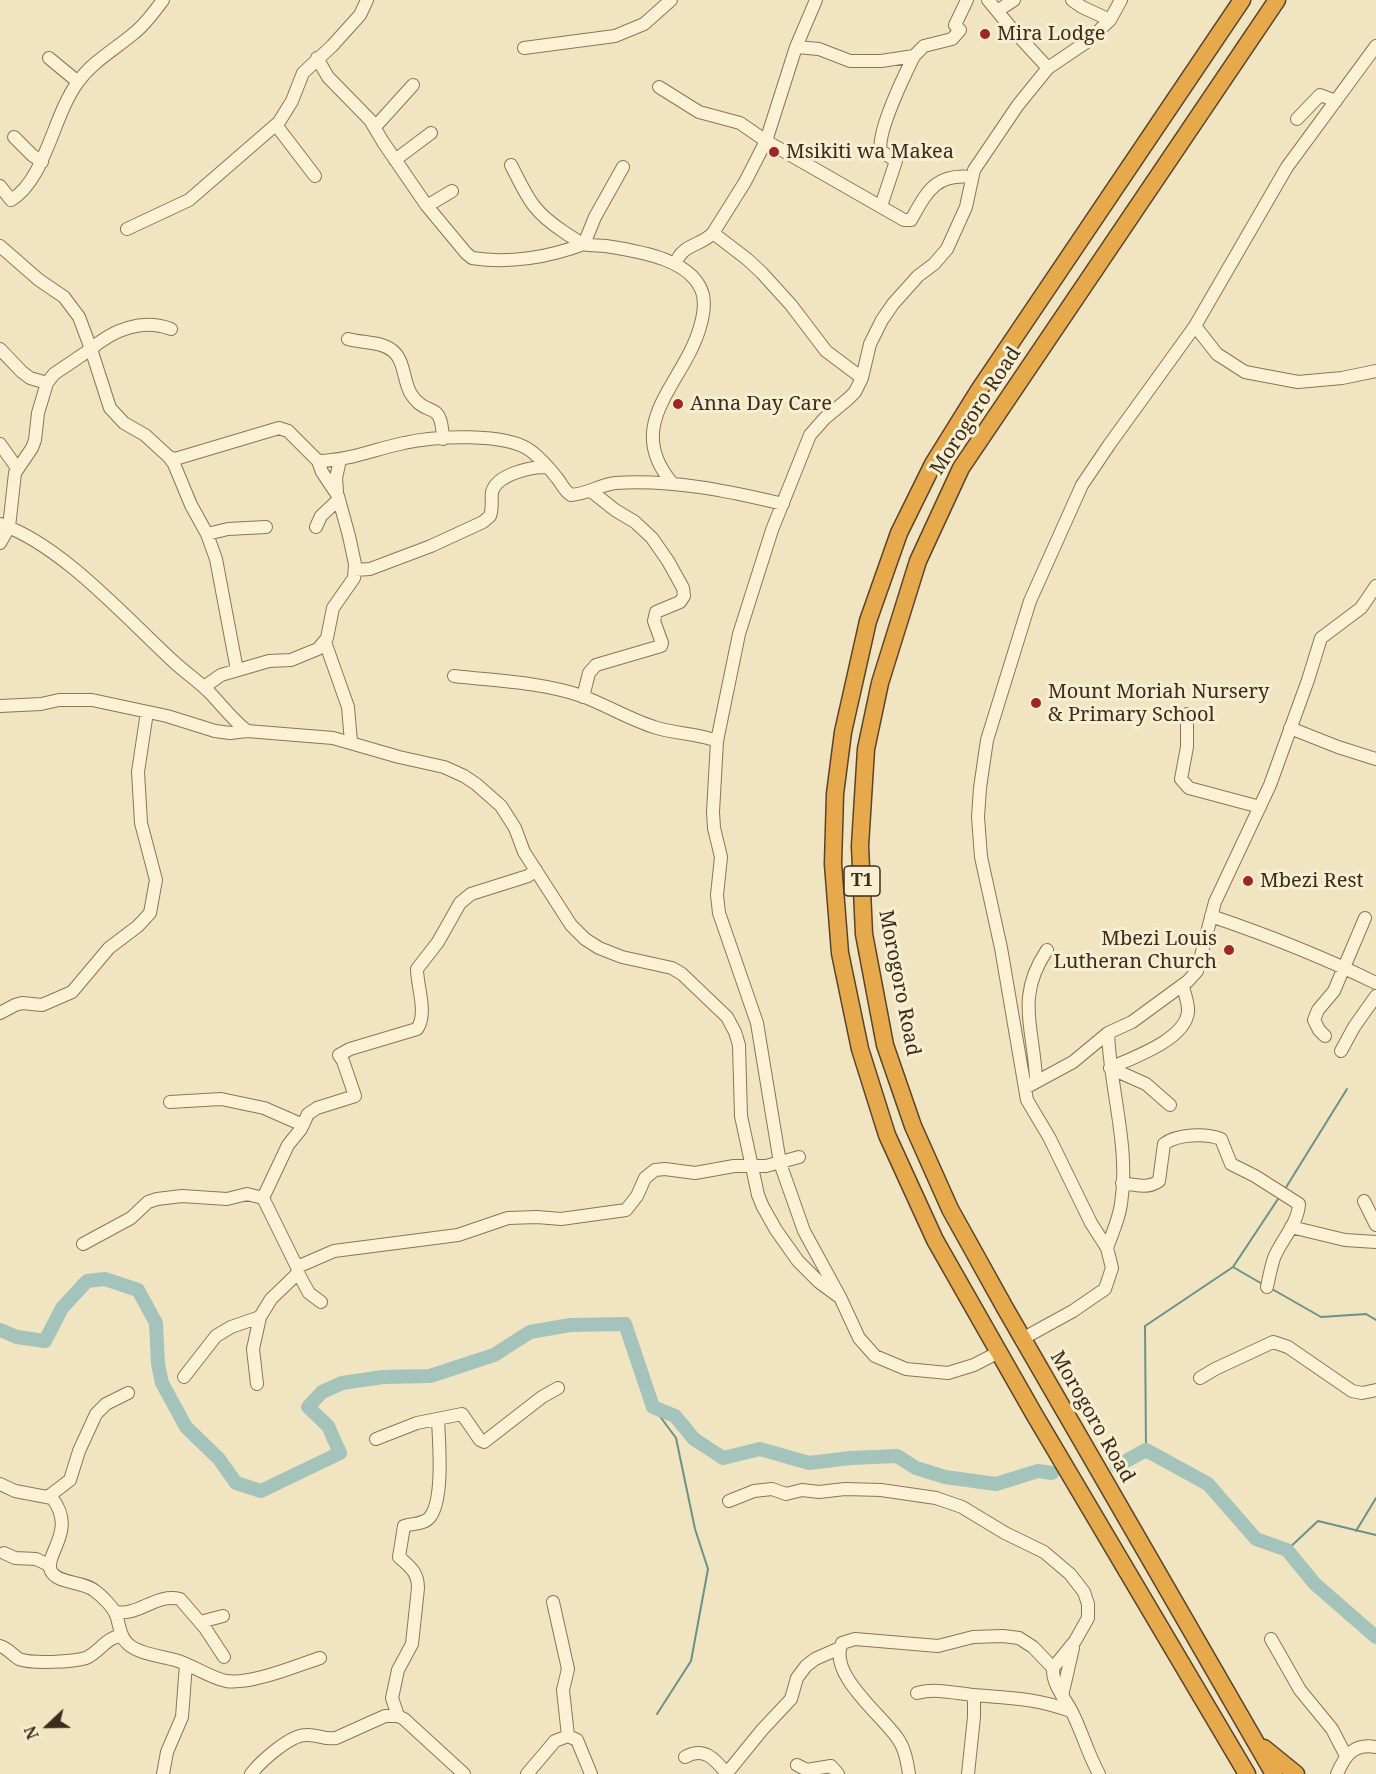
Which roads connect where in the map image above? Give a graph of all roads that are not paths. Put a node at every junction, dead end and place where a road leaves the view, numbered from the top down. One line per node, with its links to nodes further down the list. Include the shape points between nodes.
1 (367, 0): 19 (street, via 360,15)
2 (671, 0): 16 (street, via 644,24 615,36)
3 (816, 0): 15 (street)
4 (967, 0): 17 (street, via 957,18 958,34 924,46)
5 (988, 0): 12 (street)
6 (1014, 0): 12 (street)
7 (1072, 0): 13 (street)
8 (1242, 0): 120 (highway, Morogoro Road / T1, via 933,464 899,533 868,621 843,732 835,794 833,864 840,953 860,1049 887,1135 935,1240)
9 (1277, 0): 119 (highway, Morogoro Road / T1, via 961,468 918,561 880,683 866,749 860,846 864,934 885,1045 913,1126 950,1209)
10 (158, 2): 21 (street, via 134,34 100,58)
11 (1119, 2): 13 (street)
12 (997, 11): 20 (street)
13 (1110, 20): 20 (street, via 1088,41)
14 (1376, 46): 24 (street)
15 (796, 47): 17 (street, via 819,49 858,62); 30 (street)
16 (524, 48)
17 (914, 56): 40 (street, via 879,146 880,151 896,161)
18 (49, 58): 21 (street)
19 (317, 58): 26 (street, via 303,72 285,114); 27 (street, via 328,77)
20 (1048, 68): 36 (street, via 1018,105)
21 (78, 82): 32 (street)
22 (413, 85): 27 (street)
23 (659, 87): 30 (street, via 699,112 740,123)
24 (1336, 101): 25 (street, via 1320,95); 46 (street, via 1287,167)
25 (1298, 119)
26 (276, 125): 35 (street); 41 (street, via 182,205)
27 (375, 127): 31 (street)
28 (431, 133): 31 (street)
29 (14, 137): 32 (street)
30 (766, 141): 40 (street); 42 (street)
31 (395, 160): 39 (street)
32 (42, 162): 37 (street, via 14,199)
33 (511, 165): 43 (street, via 540,214)
34 (623, 167): 43 (street)
35 (315, 176)
36 (972, 177): 40 (street, via 936,183 909,221); 52 (street, via 966,207 951,242 941,258 913,281 882,320 870,344)
37 (0, 186)
38 (452, 191): 39 (street)
39 (427, 206): 43 (street, via 472,258 527,258)
40 (881, 206)
41 (127, 229)
42 (713, 233): 45 (street, via 686,248); 52 (street, via 755,266 826,351)
43 (584, 244): 45 (street, via 629,250)
44 (0, 246): 50 (street, via 64,297 79,317)
45 (676, 264): 61 (street, via 696,279 704,304 698,335 653,429 653,450)
46 (1195, 326): 51 (street, via 1217,354 1245,372 1298,382); 99 (street, via 1109,445 1068,512 1030,601 987,740 978,817 981,857)
47 (171, 329): 50 (street, via 134,326 105,338)
48 (348, 339): 54 (street, via 392,350 399,358 409,392 418,403 441,417)
49 (0, 349): 53 (street, via 30,378)
50 (91, 349): 53 (street); 56 (street, via 110,408 119,420 154,442)
51 (1376, 372)
52 (862, 378): 64 (street, via 848,399 810,435)
53 (46, 383): 60 (street, via 32,448)
54 (443, 439): 57 (street, via 416,440); 59 (street, via 507,440 531,451)
55 (0, 444): 60 (street)
56 (169, 457): 58 (street, via 181,458 279,428 288,431); 68 (street)
57 (340, 460): 58 (street); 63 (street, via 336,478)
58 (318, 461): 63 (street)
59 (546, 467): 62 (street, via 571,495); 70 (street, via 521,470 501,481 492,493 490,516 483,522 376,567)
60 (17, 468): 65 (street)
61 (673, 484): 62 (street, via 616,483); 64 (street)
62 (591, 491): 76 (street, via 651,538 668,561 684,596 680,602 656,612 654,621 661,646 596,665 589,673)
63 (338, 497): 67 (street); 70 (street)
64 (783, 504): 82 (street, via 740,634)
65 (4, 526): 69 (street); 75 (street, via 29,536 70,567)
66 (266, 527): 68 (street)
67 (316, 527)
68 (207, 534): 73 (street, via 216,559)
69 (0, 543)
70 (355, 570): 72 (street, via 354,578 333,608)
71 (1376, 586): 80 (street, via 1361,608 1321,638)
72 (325, 642): 73 (street, via 291,660 269,661); 83 (street, via 348,707)
73 (237, 670): 75 (street, via 218,676)
74 (454, 676): 76 (street, via 535,683)
75 (204, 687): 81 (street)
76 (583, 697): 82 (street, via 652,726)
77 (0, 706): 78 (street, via 83,700)
78 (147, 712): 81 (street, via 214,731); 94 (street, via 138,784 141,823 156,880 150,913 105,952 72,992 42,1005 22,1003)
79 (1187, 714): 85 (street, via 1187,747 1181,779 1184,783 1196,790)
80 (1290, 728): 84 (street); 85 (street)
81 (247, 731): 83 (street)
82 (717, 741): 104 (street, via 712,812 721,857 719,913 757,1023)
83 (351, 742): 86 (street, via 444,767 476,784 501,806)
84 (1376, 759)
85 (1260, 807): 87 (street)
86 (536, 870): 102 (street, via 471,894 460,903 417,969 419,1027 339,1055 355,1096 310,1111); 105 (street, via 571,925 585,939 622,957 672,968 727,1017 739,1045 740,1106)
87 (1211, 916): 90 (street); 92 (street, via 1197,971)
88 (1365, 918): 90 (street)
89 (1047, 950): 99 (street, via 1032,978 1028,997 1035,1063)
90 (1345, 968): 91 (street); 96 (street, via 1314,1020)
91 (1376, 983)
92 (1182, 985): 95 (street, via 1132,1022); 98 (street, via 1188,1012 1180,1029 1155,1047)
93 (1376, 996): 97 (street)
94 (0, 1013)
95 (1107, 1034): 98 (street); 99 (street, via 1073,1062)
96 (1325, 1036)
97 (1341, 1051)
98 (1110, 1068): 101 (street, via 1146,1084); 106 (street, via 1123,1149)
99 (1030, 1085): 113 (street, via 1030,1108)
100 (170, 1102): 102 (street, via 221,1099 264,1108)
101 (1170, 1105)
102 (303, 1125): 107 (street, via 288,1145)
103 (799, 1157): 104 (street)
104 (780, 1163): 105 (street); 116 (street, via 804,1231)
105 (753, 1165): 114 (street, via 695,1173 655,1170 645,1178 626,1210 561,1219 514,1217 458,1235 334,1251); 116 (street, via 758,1195 776,1230 805,1268)
106 (1122, 1183): 110 (street, via 1153,1186 1159,1181 1164,1144 1168,1140 1213,1136 1221,1139 1231,1164 1297,1201 1299,1209); 113 (street, via 1121,1204)
107 (263, 1198): 112 (street, via 247,1194 227,1199 158,1199); 114 (street)
108 (1364, 1201): 109 (street)
109 (1376, 1225)
110 (1291, 1227): 111 (street, via 1345,1240); 115 (street, via 1275,1257)
111 (1376, 1242)
112 (83, 1244)
113 (1107, 1248): 119 (street, via 1112,1268 1105,1289)
114 (298, 1270): 117 (street, via 309,1293); 118 (street)
115 (1267, 1287)
116 (840, 1297): 120 (street, via 859,1338 875,1356 906,1369 948,1373)
117 (321, 1302)
118 (260, 1317): 121 (street, via 216,1336); 123 (street, via 253,1354)
119 (1022, 1339): 153 (highway, Morogoro Road / T1)
120 (999, 1352): 168 (highway, Morogoro Road / T1)
121 (183, 1377)
122 (1200, 1378): 125 (street, via 1273,1342 1288,1347 1352,1391)
123 (257, 1384)
124 (558, 1388): 127 (street, via 484,1442 463,1414)
125 (1376, 1390)
126 (128, 1393): 130 (street, via 96,1414 70,1480)
127 (438, 1420): 128 (street, via 417,1423); 151 (street, via 440,1461 433,1510 424,1522 405,1525 400,1542 399,1557 414,1571 418,1588 412,1644 398,1670 392,1698)
128 (376, 1439)
129 (0, 1484): 130 (street, via 15,1491)
130 (49, 1496): 133 (street, via 58,1506 62,1520)
131 (729, 1501): 140 (street, via 754,1491 786,1494 845,1489 936,1498 962,1507 1044,1552 1070,1574 1088,1604 1088,1618)
132 (4, 1554): 133 (street)
133 (50, 1565): 135 (street, via 57,1578 94,1589)
134 (553, 1602): 152 (street, via 568,1669 563,1687)
135 (116, 1612): 137 (street, via 126,1614 155,1601 176,1598); 138 (street)
136 (223, 1616): 137 (street)
137 (200, 1622): 143 (street)
138 (122, 1636): 141 (street, via 114,1636 87,1658 72,1660 27,1661); 145 (street, via 133,1647)
139 (1271, 1639): 155 (street)
140 (1075, 1641): 146 (street); 149 (street)
141 (0, 1646)
142 (840, 1648): 146 (street, via 844,1642 855,1639 938,1646 973,1637 1003,1635 1034,1647); 158 (street, via 806,1666 789,1701); 165 (street, via 841,1664 849,1680 899,1739)
143 (224, 1657)
144 (320, 1658): 145 (street, via 234,1681)
145 (186, 1664): 159 (street, via 183,1711)
146 (1053, 1668): 149 (street)
147 (916, 1693): 148 (street, via 932,1690)
148 (974, 1695): 150 (street, via 1034,1700); 166 (street)
149 (1062, 1696): 150 (street)
150 (1071, 1711): 167 (street)
151 (398, 1716): 160 (street, via 385,1716 336,1738 300,1736 259,1763); 161 (street)
152 (568, 1736): 162 (street, via 555,1741); 163 (street, via 578,1740)
153 (1254, 1740): 169 (highway, Morogoro Road / T1); 170 (highway)
154 (1376, 1746): 155 (street, via 1358,1747)
155 (1346, 1756): 171 (street)
156 (685, 1757): 158 (street, via 703,1753)
157 (797, 1765): 164 (street, via 807,1770 831,1766)
158 (727, 1773)
159 (163, 1774)
160 (251, 1774)
161 (465, 1774)
162 (527, 1774)
163 (591, 1774)
164 (838, 1774)
165 (909, 1774)
166 (968, 1774)
167 (1098, 1774)
168 (1247, 1774)
169 (1274, 1774)
170 (1296, 1774)
171 (1337, 1774)

